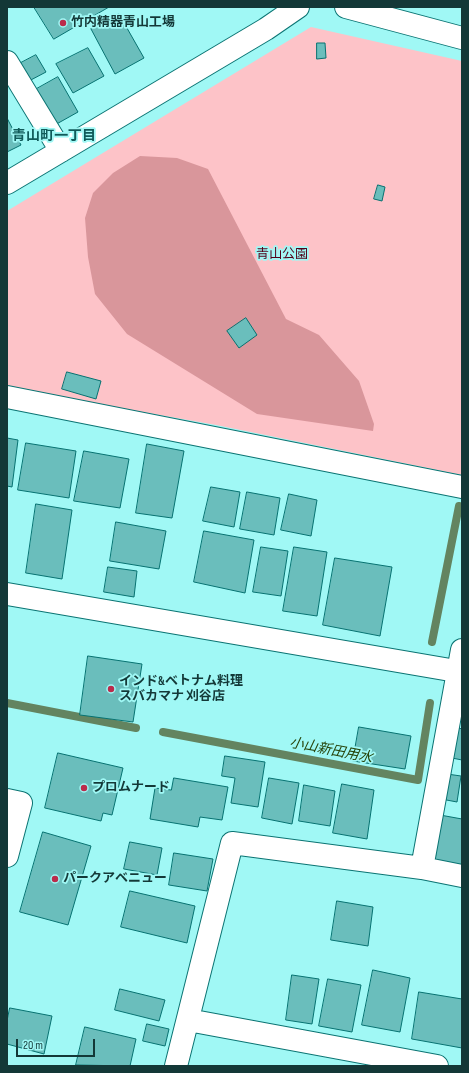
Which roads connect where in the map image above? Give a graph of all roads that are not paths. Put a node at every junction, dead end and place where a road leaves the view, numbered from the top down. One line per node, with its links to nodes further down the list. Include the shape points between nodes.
1 (298, 7): 5 (street, via 266,29)
2 (346, 7): 3 (street)
3 (462, 38)
4 (7, 62): 5 (street)
5 (61, 151): 6 (street)
6 (7, 183)
7 (7, 397): 8 (street)
8 (462, 487)
9 (7, 594): 10 (street)
10 (461, 664): 13 (street)
11 (7, 800): 12 (street, via 21,803)
12 (7, 856)
13 (422, 868): 14 (street); 15 (street, via 232,843)
14 (462, 876)
15 (188, 1020): 16 (street); 17 (street)
16 (176, 1066)
17 (437, 1066)

